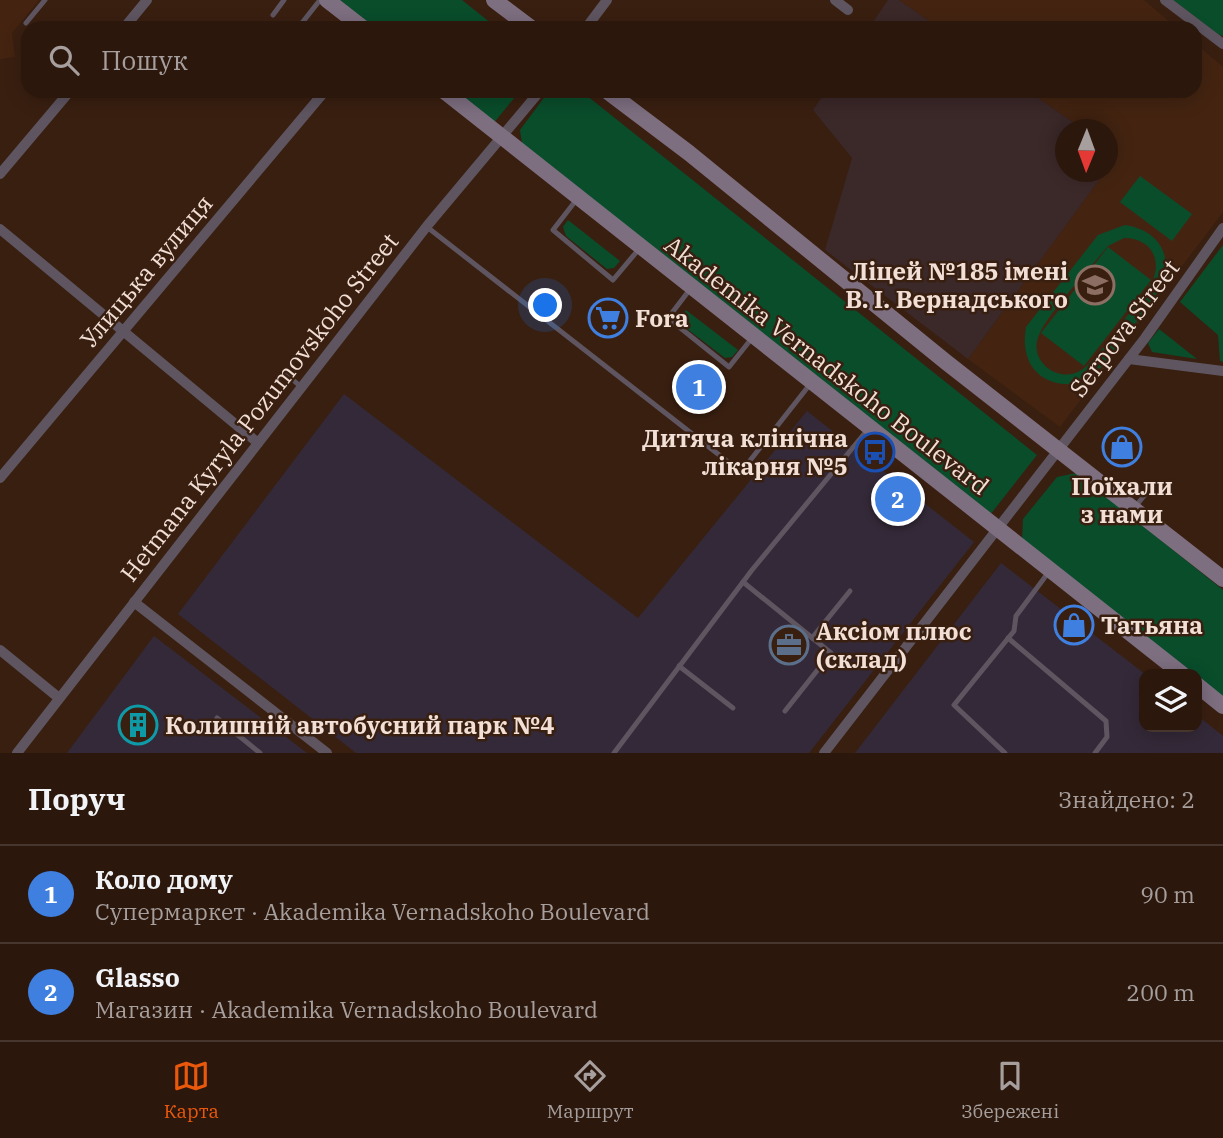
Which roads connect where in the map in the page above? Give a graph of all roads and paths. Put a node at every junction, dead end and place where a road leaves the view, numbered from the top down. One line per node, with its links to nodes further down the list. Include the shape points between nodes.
1 (45, 0): 12 (lane)
2 (147, 0): 13 (street)
3 (284, 0): 11 (lane)
4 (320, 0): 14 (lane)
5 (327, 0): 15 (main road)
6 (494, 0): 16 (main road)
7 (607, 0): 17 (street)
8 (835, 0): 10 (street)
9 (1165, 0): 18 (street)
10 (848, 10)
11 (273, 15)
12 (28, 21)
13 (130, 21)
14 (304, 21)
15 (354, 21)
16 (522, 21)
17 (591, 21)
18 (1193, 21)
19 (1202, 28): 20 (street)
20 (1223, 44)
21 (64, 98): 27 (street)
22 (319, 98): 34 (street, Улицька вулиця)
23 (453, 98): 26 (main road, Akademika Vernadskoho Boulevard)
24 (535, 98): 26 (street, Hetmana Kyryla Pozumovskoho Street)
25 (616, 98): 43 (main road)
26 (504, 137): 28 (main road, Akademika Vernadskoho Boulevard); 29 (street, Hetmana Kyryla Pozumovskoho Street)
27 (0, 174)
28 (579, 197): 32 (main road, Akademika Vernadskoho Boulevard); 32 (lane, via 553,230 613,280)
29 (427, 226): 39 (lane, via 741,472); 40 (street, Hetmana Kyryla Pozumovskoho Street)
30 (0, 229): 34 (street)
31 (1223, 229): 36 (street, Serpova Street)
32 (642, 247): 33 (main road, Akademika Vernadskoho Boulevard)
33 (693, 286): 35 (main road, Akademika Vernadskoho Boulevard); 35 (lane, via 668,318 707,352 729,368)
34 (123, 331): 42 (street); 44 (street, Улицька вулиця)
35 (754, 335): 39 (main road, Akademika Vernadskoho Boulevard)
36 (1129, 359): 37 (street); 43 (street, Serpova Street)
37 (1223, 370)
38 (283, 371): 40 (lane)
39 (813, 381): 41 (main road, Akademika Vernadskoho Boulevard)
40 (301, 387): 42 (street, Hetmana Kyryla Pozumovskoho Street)
41 (870, 427): 47 (main road, Akademika Vernadskoho Boulevard); 50 (lane)
42 (258, 443): 52 (street, Hetmana Kyryla Pozumovskoho Street)
43 (1058, 451): 46 (main road); 47 (street, Serpova Street)
44 (0, 478)
45 (1148, 491): 46 (lane)
46 (1133, 509): 49 (main road)
47 (996, 528): 48 (main road, Akademika Vernadskoho Boulevard); 68 (street, Serpova Street)
48 (1050, 570): 54 (lane, via 1016,616); 57 (main road, Akademika Vernadskoho Boulevard)
49 (1223, 579)
50 (743, 582): 53 (lane); 56 (lane)
51 (849, 591): 53 (lane)
52 (134, 602): 59 (street, Hetmana Kyryla Pozumovskoho Street); 66 (street)
53 (812, 638): 62 (lane, via 831,653)
54 (1008, 638): 69 (lane, via 954,705); 70 (lane, via 1106,722 1107,737)
55 (0, 650): 59 (street)
56 (679, 666): 61 (lane); 67 (lane)
57 (1176, 669)
58 (1202, 689): 60 (main road)
59 (59, 698): 64 (street, Hetmana Kyryla Pozumovskoho Street)
60 (1223, 706)
61 (733, 708)
62 (785, 711)
63 (217, 718): 65 (lane)
64 (16, 753)
65 (260, 753)
66 (327, 753)
67 (614, 753)
68 (824, 753)
69 (1005, 753)
70 (1095, 753)

